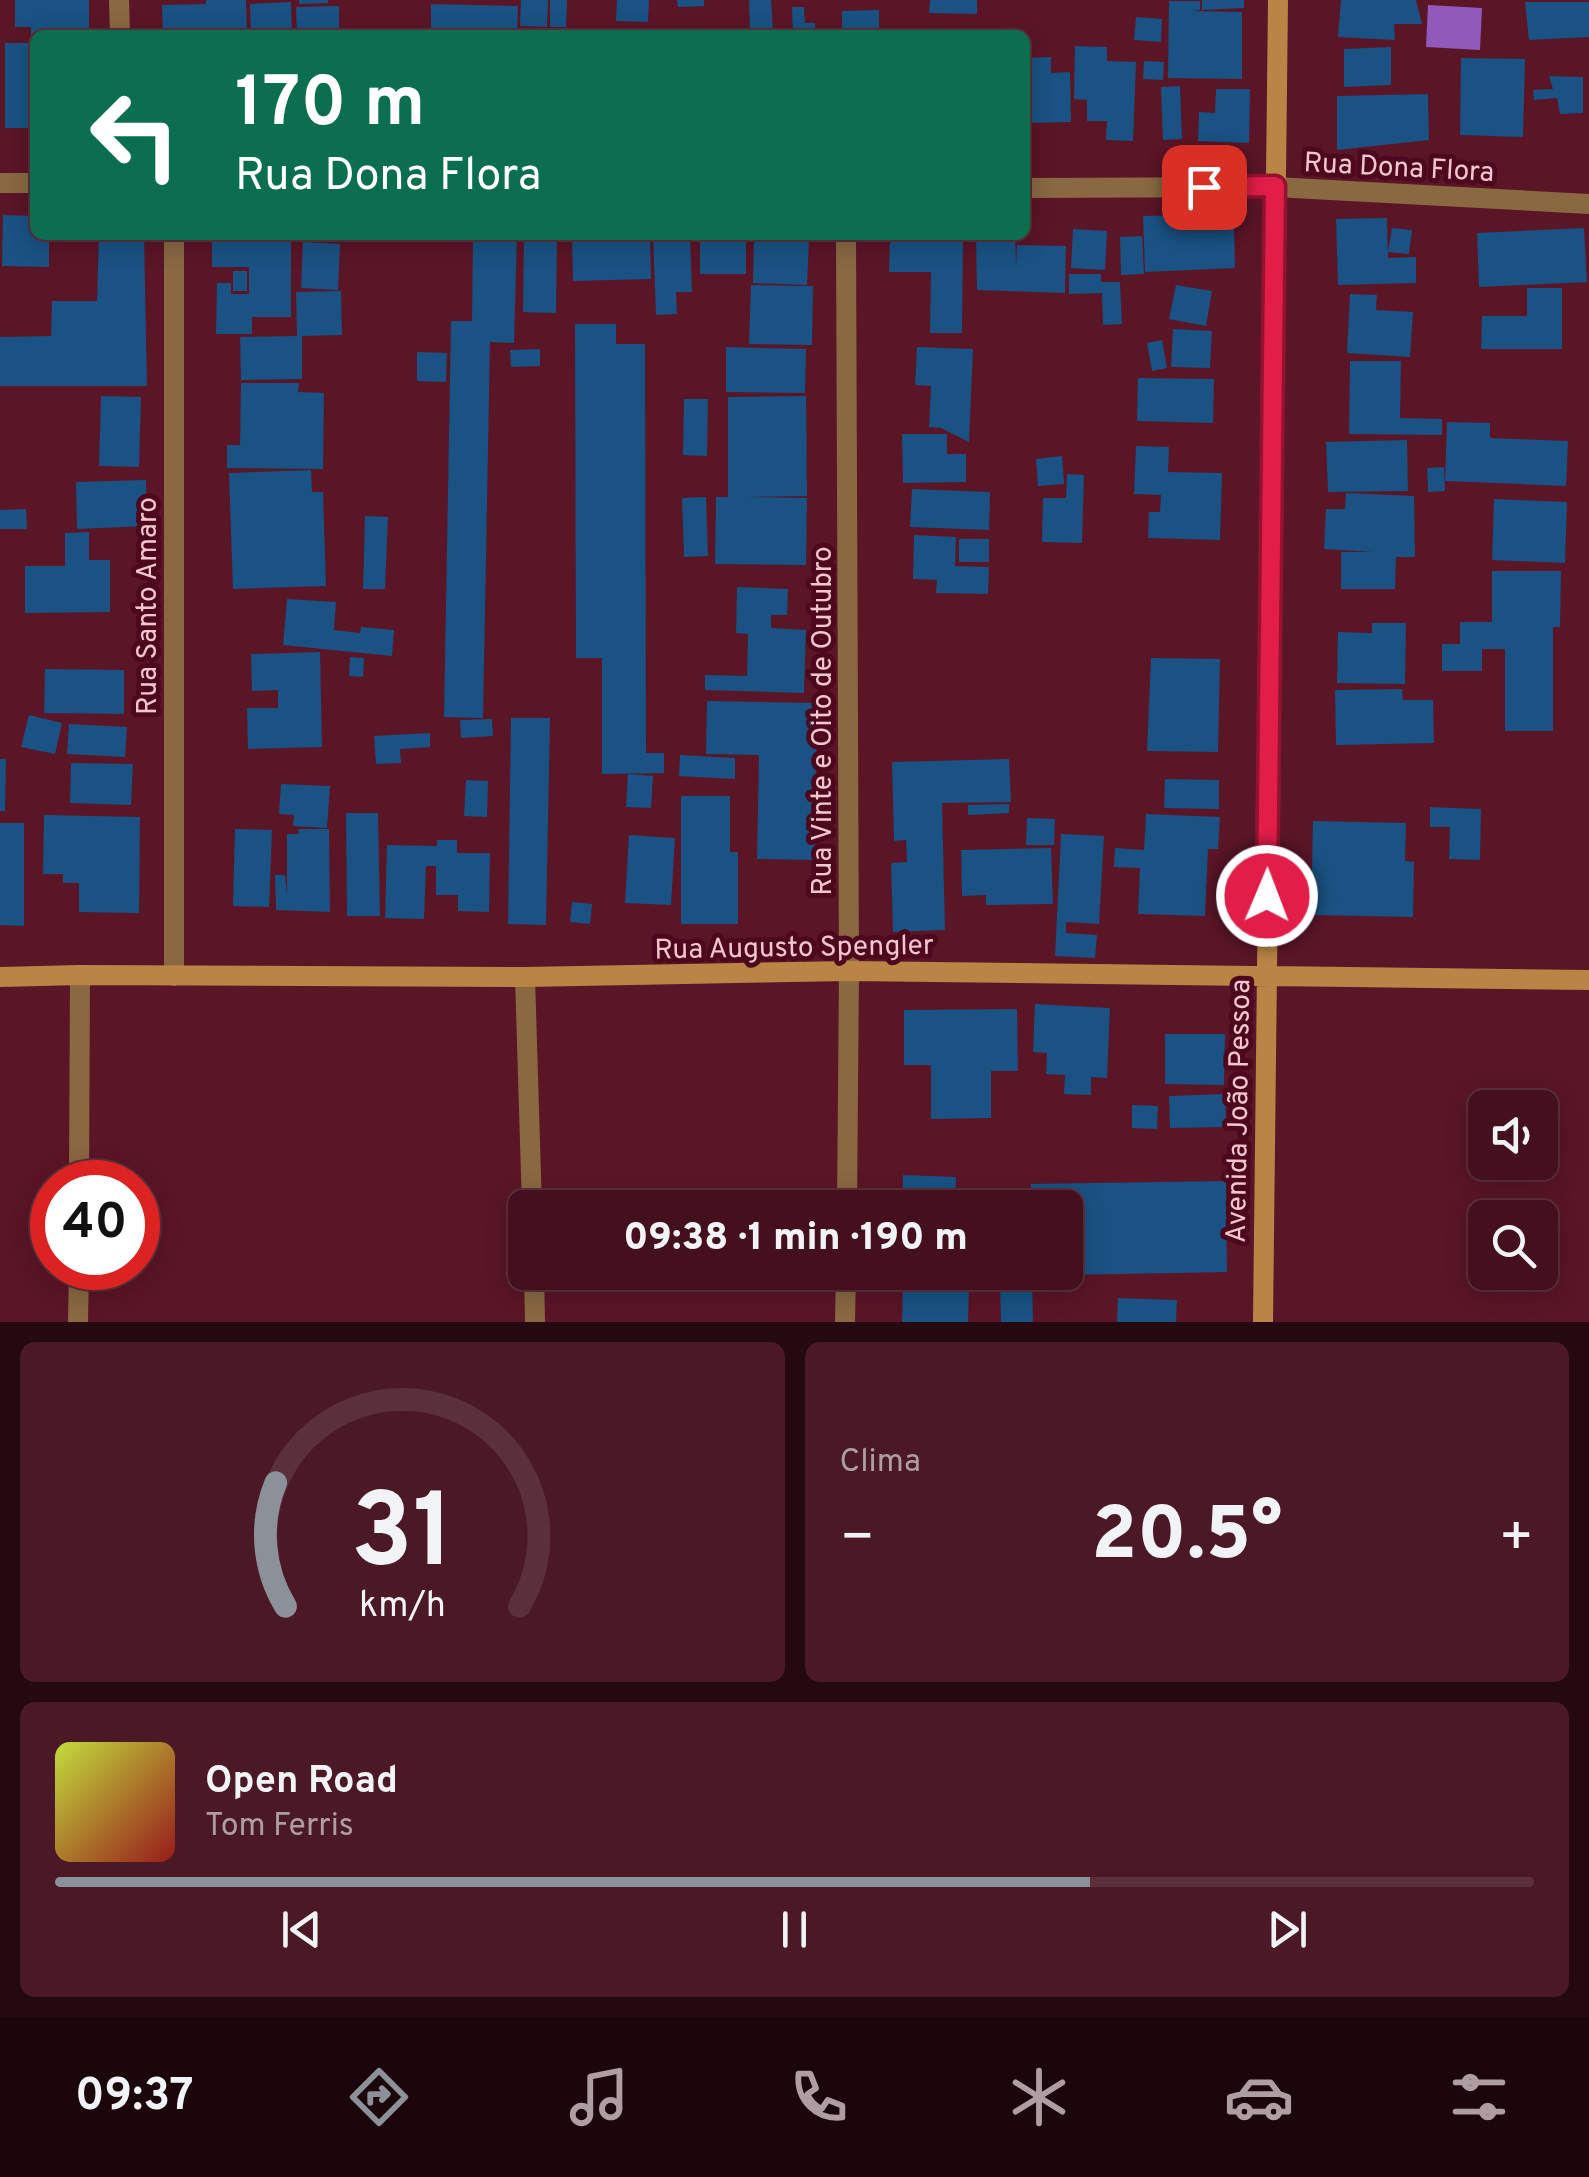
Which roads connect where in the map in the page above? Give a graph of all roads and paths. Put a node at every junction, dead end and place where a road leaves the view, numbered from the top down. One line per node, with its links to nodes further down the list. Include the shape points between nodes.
1 (119, 0): 3 (street)
2 (1278, 0): 6 (street, Avenida João Pessoa)
3 (120, 30)
4 (0, 183): 5 (street)
5 (30, 183)
6 (1275, 186): 7 (street, Rua Dona Flora); 8 (street, Rua Dona Flora); 13 (street, Avenida João Pessoa)
7 (1030, 188)
8 (1589, 204)
9 (174, 240): 14 (street, Rua Santo Amaro)
10 (846, 240): 11 (street, Rua Vinte e Oito de Outubro)
11 (850, 972): 13 (street, Rua Augusto Spengler); 16 (street, Rua Augusto Spengler); 20 (street, Rua Vinte e Oito de Outubro)
12 (80, 974): 14 (street, Rua Augusto Spengler); 15 (street, Rua Augusto Spengler); 18 (street)
13 (1266, 974): 17 (street, Rua Augusto Spengler); 27 (street, Avenida João Pessoa)
14 (174, 976): 16 (street, Rua Augusto Spengler)
15 (0, 977)
16 (525, 977): 19 (street)
17 (1589, 980)
18 (79, 1160)
19 (531, 1190)
20 (847, 1190)
21 (79, 1290): 24 (street)
22 (534, 1290): 25 (street)
23 (846, 1290): 26 (street)
24 (78, 1322)
25 (535, 1322)
26 (846, 1322)
27 (1262, 1322)

